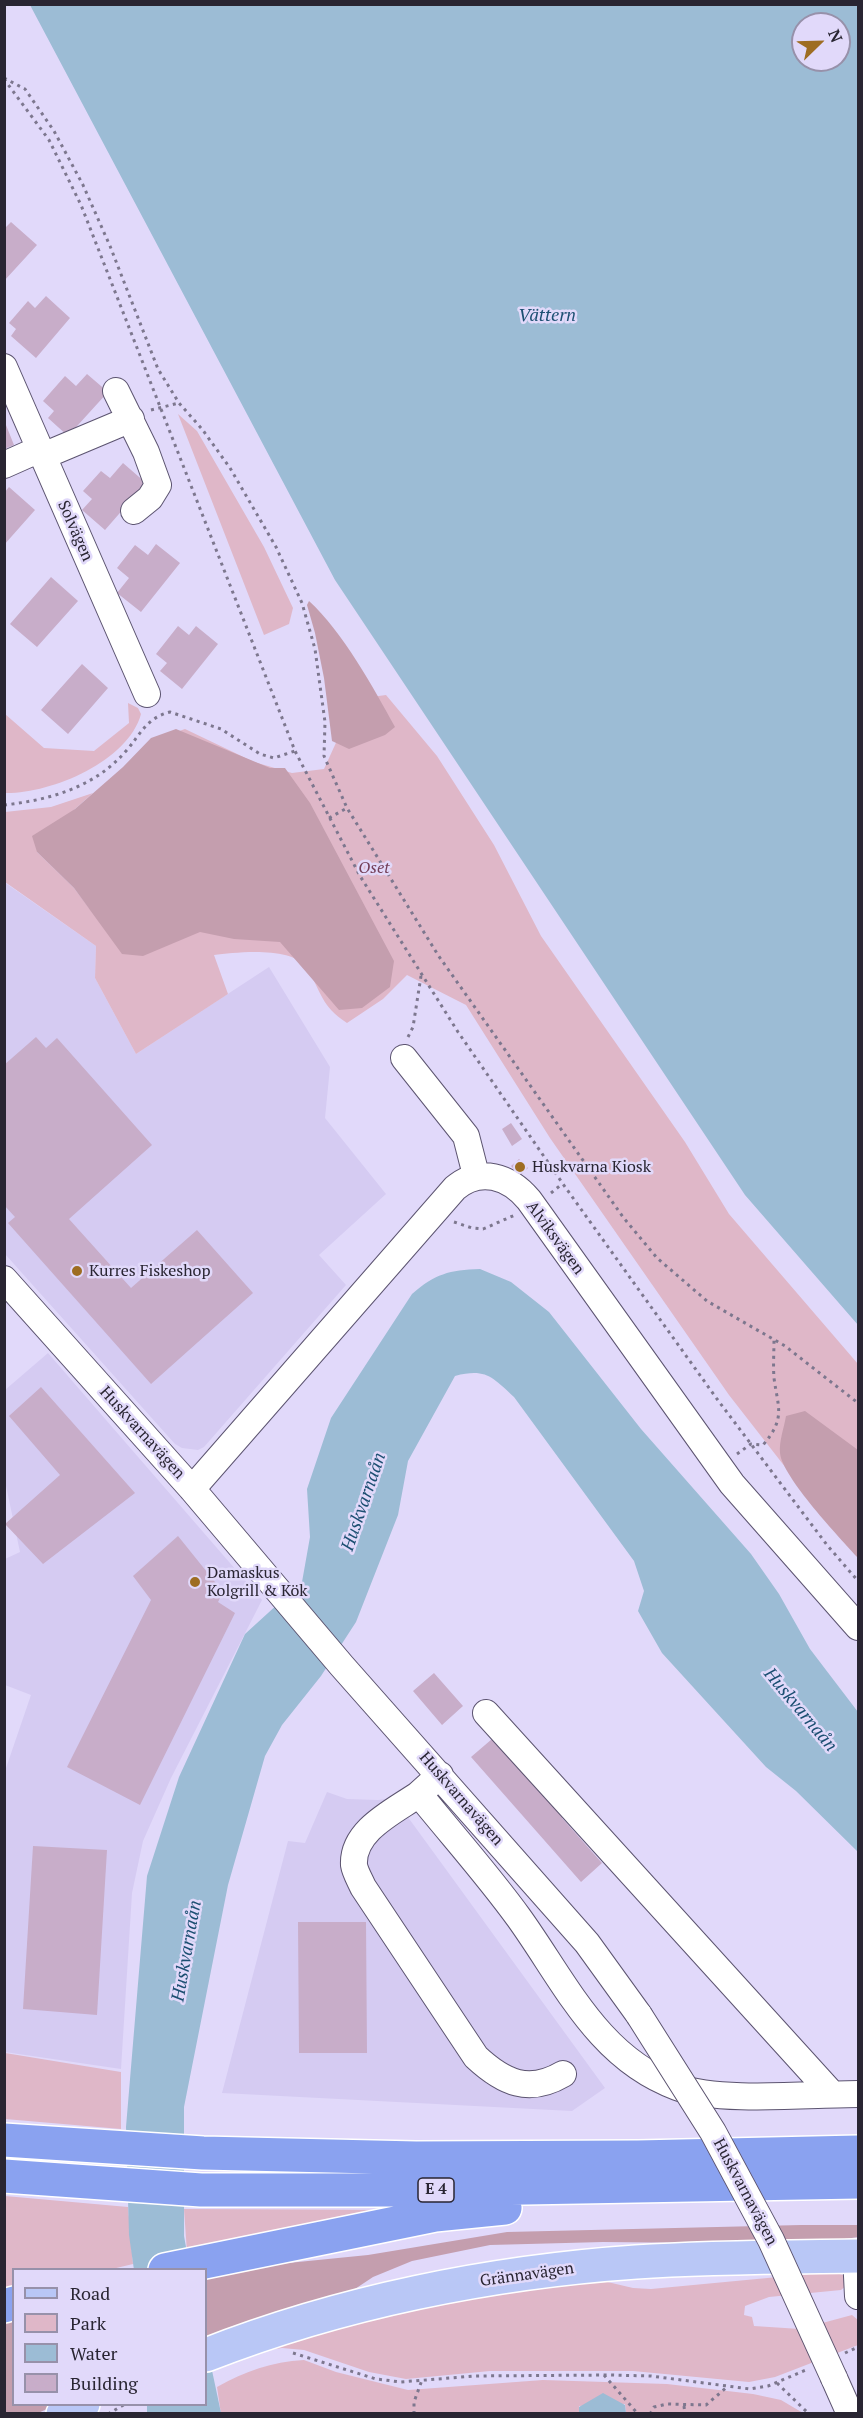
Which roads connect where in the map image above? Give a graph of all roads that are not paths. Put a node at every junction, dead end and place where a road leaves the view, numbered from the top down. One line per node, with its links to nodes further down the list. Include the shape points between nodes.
1 (4, 368): 4 (street, Solvägen)
2 (116, 391): 3 (street)
3 (131, 419): 4 (street); 6 (street, via 158,486)
4 (41, 452): 5 (street); 7 (street, Solvägen)
5 (4, 465)
6 (134, 511)
7 (147, 694)
8 (404, 1058): 9 (street, via 466,1136)
9 (476, 1175): 11 (street, via 454,1188); 12 (street, Alviksvägen, via 511,1184 521,1191 732,1484)
10 (4, 1279): 11 (street, Huskvarnavägen)
11 (192, 1489): 14 (street, Huskvarnavägen)
12 (858, 1627)
13 (486, 1713): 17 (street)
14 (440, 1775): 15 (street); 30 (street, Huskvarnavägen, bridge, via 586,1943 639,2015 712,2132 771,2240)
15 (419, 1794): 16 (street, via 364,1833 356,1849 354,1866 363,1887 476,2057 493,2073 530,2086 547,2084); 17 (street, via 519,1917 587,2020 627,2060 679,2088 705,2093)
16 (563, 2074)
17 (832, 2094): 18 (street)
18 (858, 2094)
19 (4, 2140): 20 (highway, E 4, via 203,2153 428,2158)
20 (858, 2152)
21 (4, 2176): 23 (highway, E 4, via 201,2190)
22 (858, 2182): 23 (highway, E 4)
23 (670, 2186): 25 (highway, via 435,2215)
24 (857, 2256): 26 (street); 27 (main road, Grännavägen, via 719,2257 541,2272 333,2314)
25 (174, 2268)
26 (858, 2296)
27 (214, 2352)
28 (79, 2406): 29 (main road)
29 (63, 2414)
30 (850, 2414)

